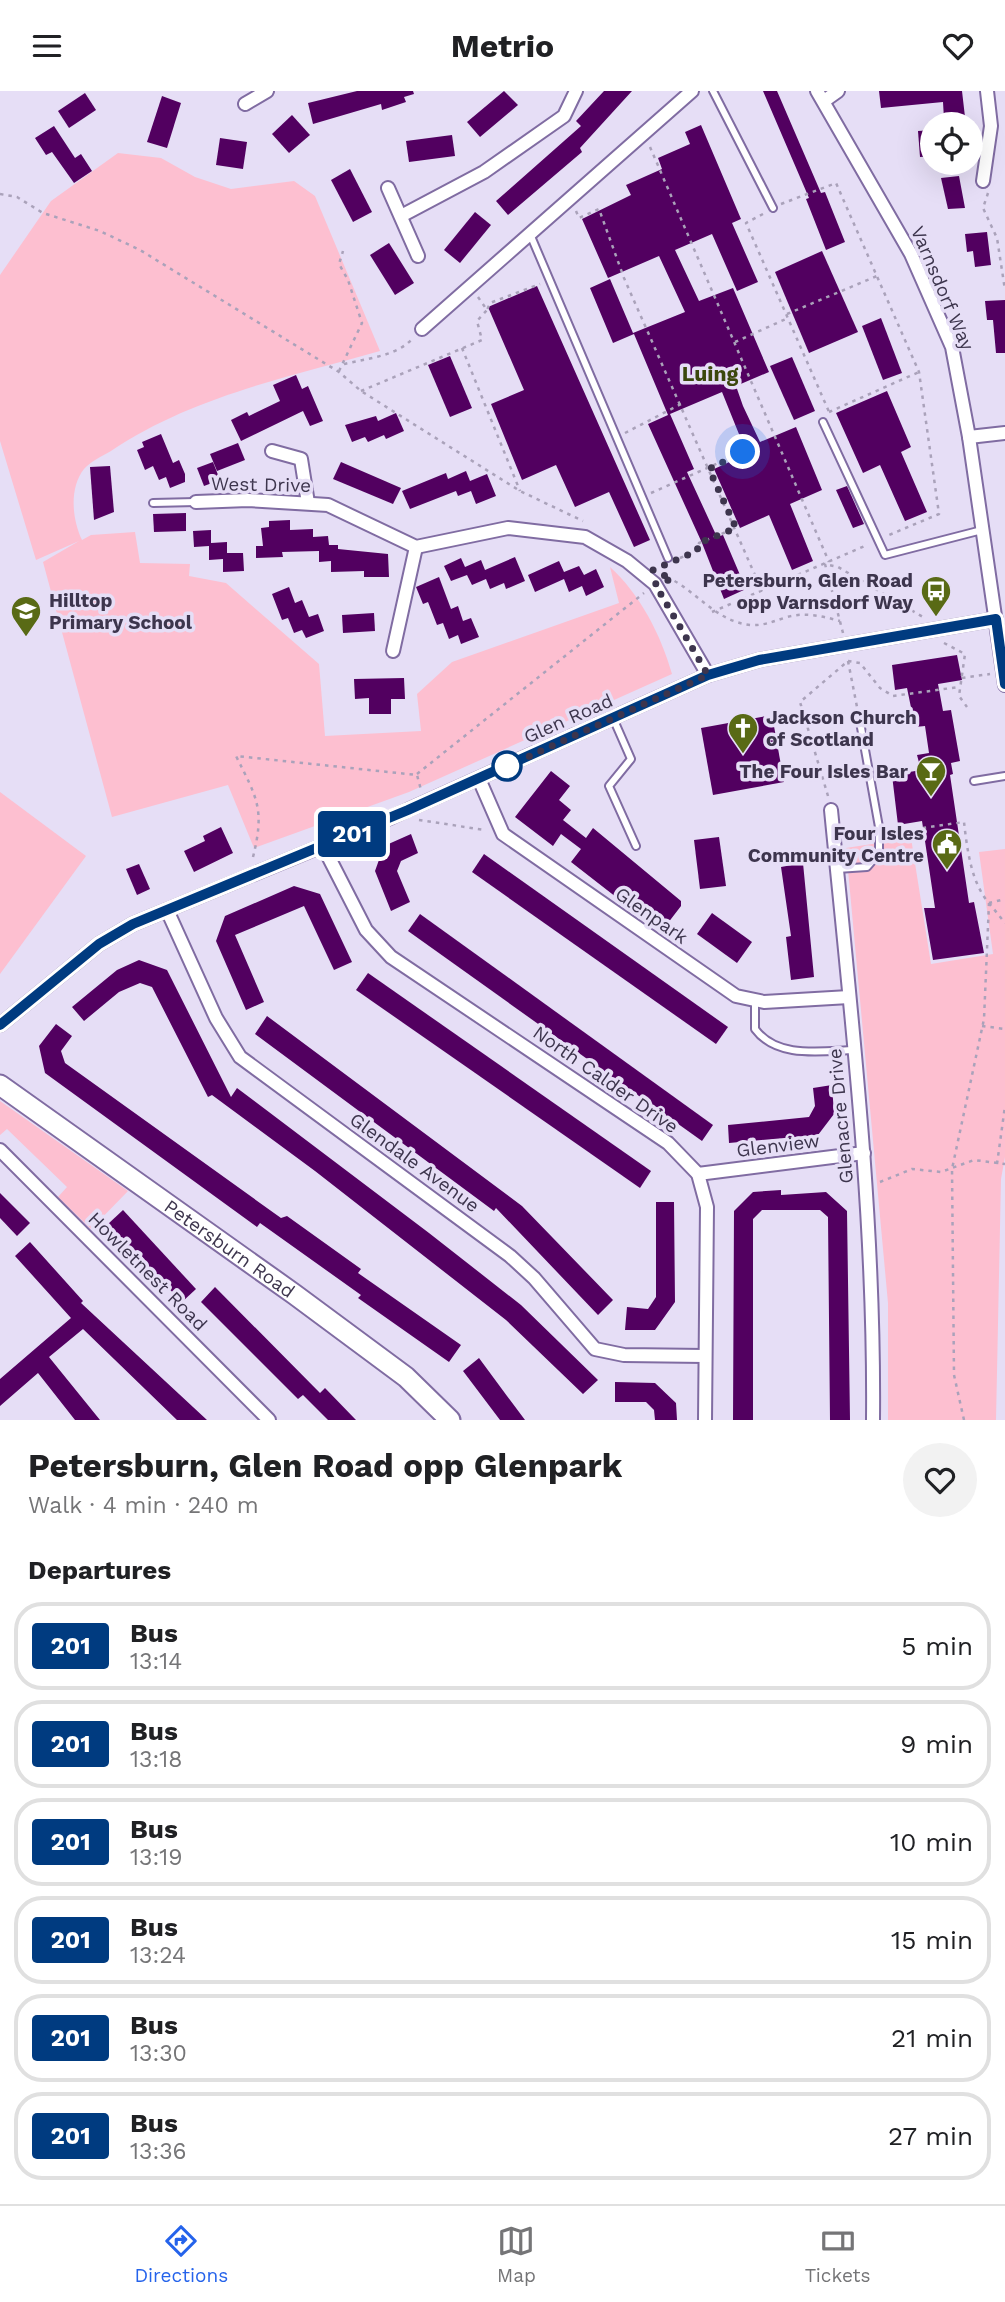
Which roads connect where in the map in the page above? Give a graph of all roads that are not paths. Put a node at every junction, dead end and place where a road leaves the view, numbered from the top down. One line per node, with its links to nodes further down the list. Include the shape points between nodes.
1 (267, 91): 8 (street)
2 (576, 91): 12 (street, via 564,116 484,172)
3 (692, 91): 13 (street)
4 (713, 91): 11 (lane)
5 (838, 91): 7 (street)
6 (987, 91): 9 (street, via 991,126)
7 (820, 96): 18 (street, Varnsdorf Way, via 911,254 952,347)
8 (246, 104)
9 (983, 181)
10 (388, 188): 12 (street)
11 (774, 208)
12 (401, 216): 14 (street)
13 (529, 233): 15 (street); 25 (lane)
14 (418, 256)
15 (422, 329)
16 (823, 422): 23 (lane, via 885,555)
17 (1005, 433): 18 (street)
18 (970, 437): 23 (street, Varnsdorf Way)
19 (272, 451): 22 (street, via 301,459)
20 (196, 502): 21 (lane); 22 (street, West Drive)
21 (153, 503)
22 (308, 503): 24 (street, West Drive, via 328,505)
23 (984, 530): 26 (street, Varnsdorf Way)
24 (416, 547): 27 (street); 28 (street, via 508,528 585,537 659,579)
25 (668, 558)
26 (996, 619): 28 (street, Glen Road, via 759,660); 29 (street, Varnsdorf Way)
27 (393, 651)
28 (708, 675): 30 (street, Glen Road)
29 (1004, 680)
30 (613, 718): 33 (street, Glen Road); 37 (lane, via 631,759 609,786)
31 (860, 722): 38 (lane, via 879,853 867,867)
32 (1005, 776): 34 (lane)
33 (479, 779): 36 (street, Glen Road); 41 (street, Glenpark, via 505,836 736,996)
34 (974, 781)
35 (831, 810): 38 (street, Glenacre Drive)
36 (323, 846): 39 (street, Glen Road); 47 (street, North Calder Drive, via 366,930 391,957 668,1143)
37 (636, 846)
38 (837, 869): 40 (street, Glenacre Drive)
39 (167, 910): 42 (street, Glen Road, via 99,944); 48 (street, Glendale Avenue, via 216,1018 240,1057 510,1256 596,1349 624,1355)
40 (849, 997): 41 (street, Glenpark); 43 (street, Glenacre Drive)
41 (755, 1000): 43 (lane, via 755,1029 772,1044 803,1052)
42 (0, 1025)
43 (854, 1051): 46 (street, Glenacre Drive)
44 (0, 1086): 50 (main road, Petersburn Road, via 339,1327 406,1377)
45 (0, 1150): 49 (street, Howletnest Road)
46 (864, 1153): 47 (street, Glenview); 52 (street, Glenacre Drive, via 874,1329)
47 (698, 1174): 48 (street, North Calder Drive, via 707,1207)
48 (705, 1356): 51 (street, North Calder Drive)
49 (269, 1420)
50 (450, 1420)
51 (705, 1420)
52 (873, 1420)

